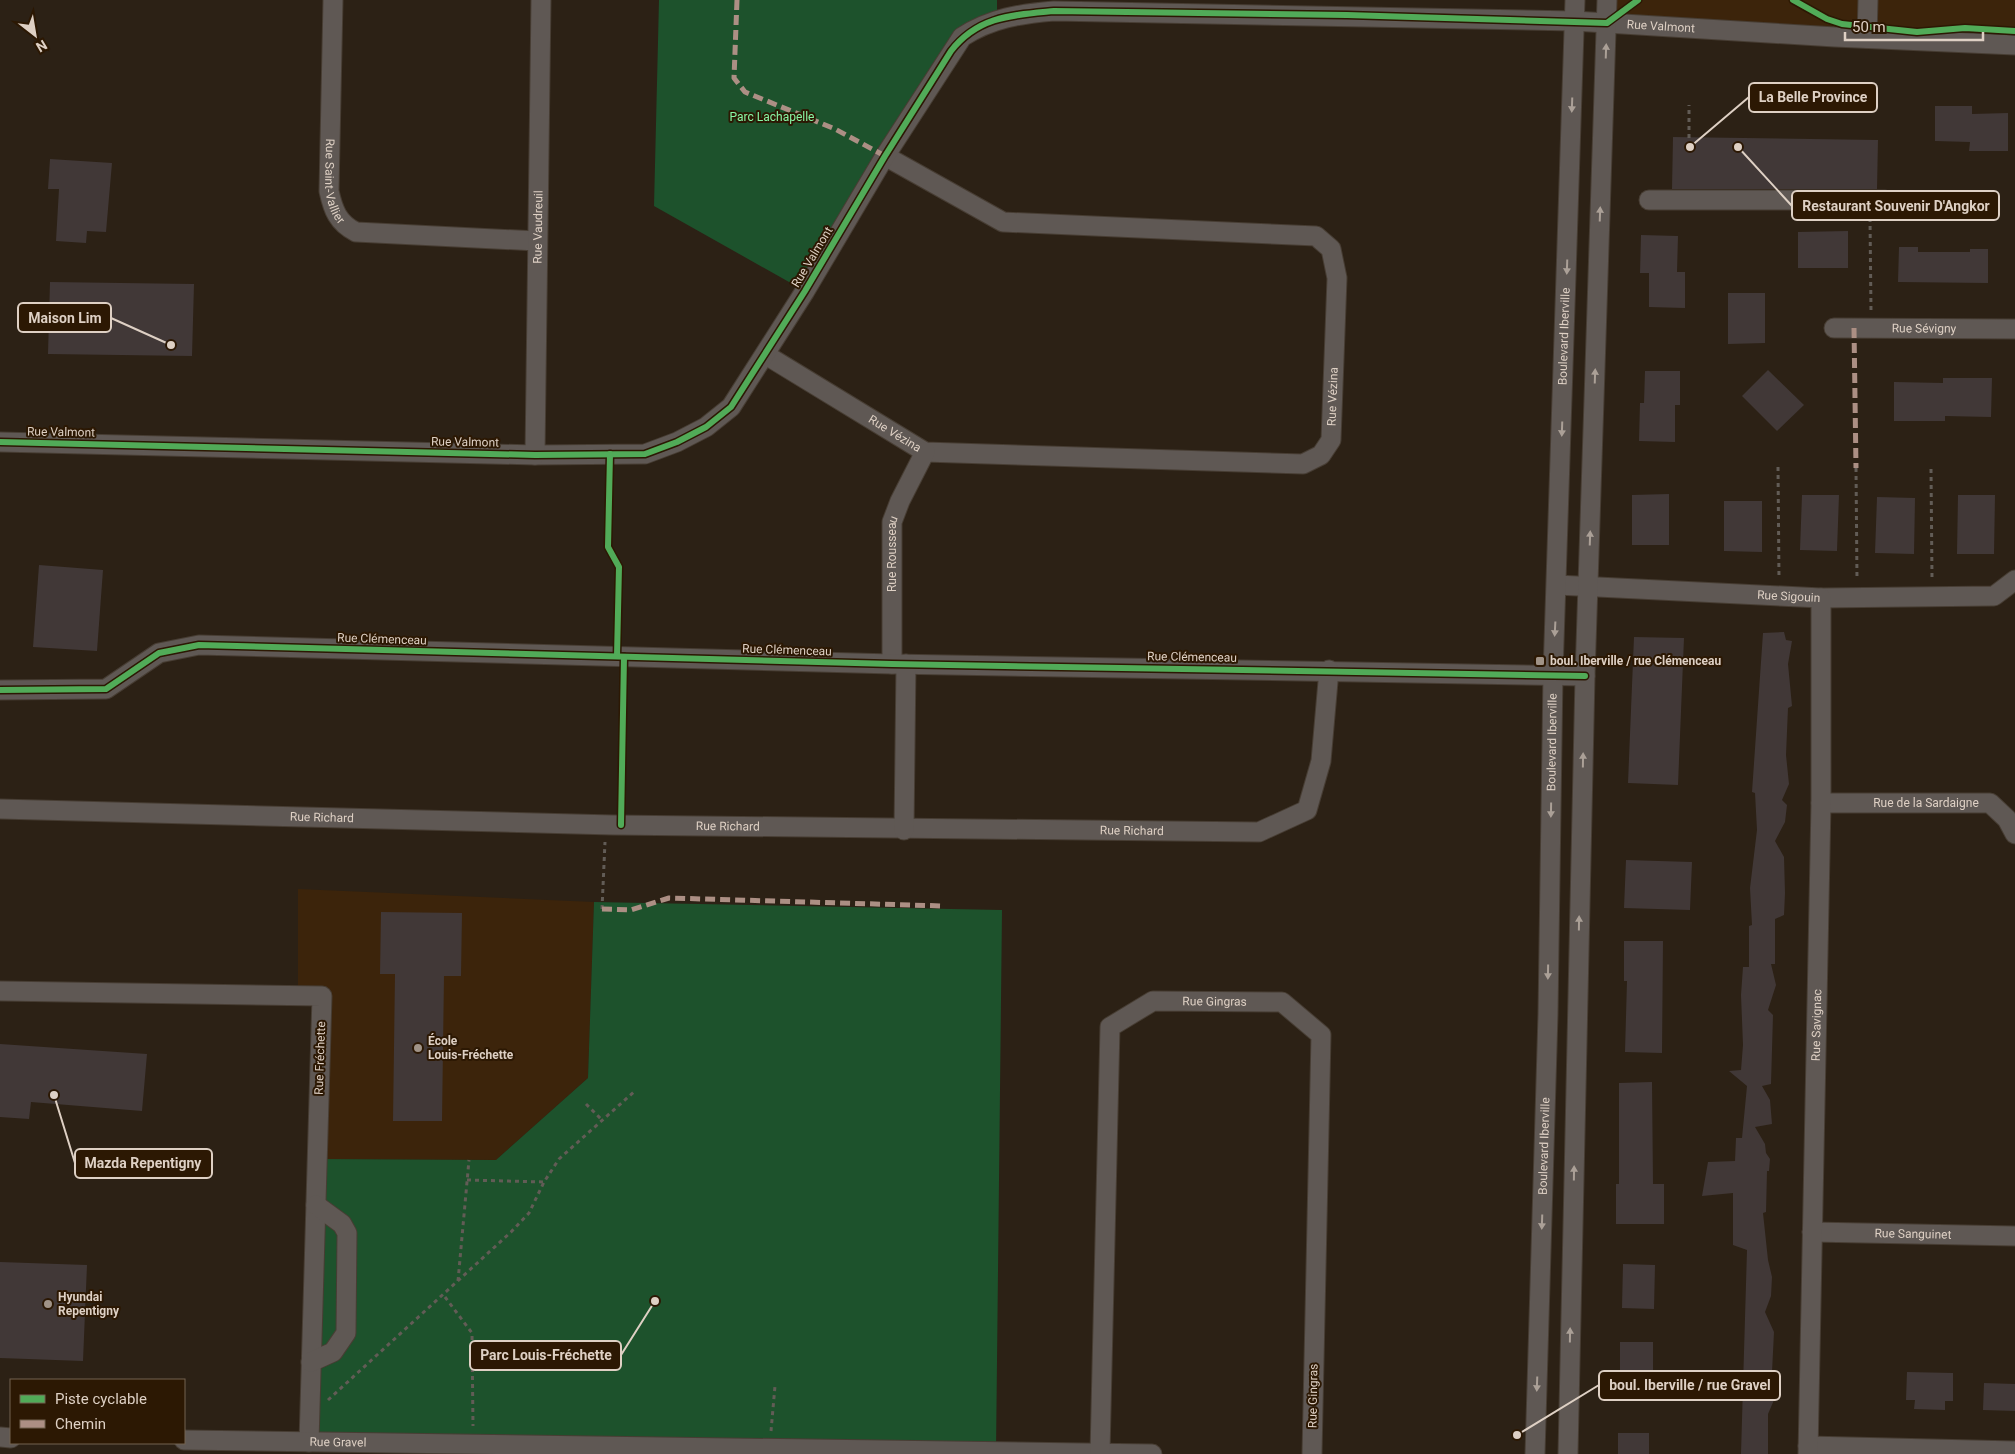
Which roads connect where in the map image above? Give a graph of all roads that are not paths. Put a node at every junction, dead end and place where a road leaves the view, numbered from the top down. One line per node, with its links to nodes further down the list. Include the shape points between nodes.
1 (333, 0): 14 (street, Rue Saint-Vallier, via 329,190 333,209 343,225 356,232)
2 (542, 0): 14 (street, Rue Vaudreuil)
3 (1574, 0): 7 (street, Boulevard Iberville)
4 (1607, 0): 8 (street)
5 (1868, 0): 9 (street)
6 (1347, 8): 7 (street, Rue Valmont); 11 (street, Rue Valmont, via 1054,11 997,19 962,37)
7 (1574, 21): 8 (street, Rue Valmont); 22 (street, Boulevard Iberville, one-way to 22)
8 (1607, 22): 9 (street, Rue Valmont); 23 (street, one-way to 8)
9 (1867, 38): 10 (street, Rue Valmont)
10 (2015, 45)
11 (884, 156): 17 (street, Rue Valmont); 19 (street, Rue Vézina, via 1003,222 1316,236 1331,249 1337,278 1331,440 1322,455 1303,464)
12 (1649, 200): 13 (street)
13 (1878, 200)
14 (538, 241): 20 (street, Rue Vaudreuil)
15 (1834, 328): 16 (street, Rue Sévigny)
16 (2015, 329)
17 (766, 355): 19 (street, Rue Vézina); 20 (street, Rue Valmont, via 731,407 706,427 677,442 645,454)
18 (0, 442): 20 (street, Rue Valmont)
19 (925, 452): 25 (street, Rue Rousseau, via 892,522)
20 (534, 454)
21 (2015, 580): 24 (street, Rue Sigouin, via 1994,596)
22 (1557, 585): 23 (street, Rue Sigouin); 27 (street, Boulevard Iberville, one-way to 27)
23 (1589, 587): 24 (street, Rue Sigouin); 28 (street)
24 (1821, 598): 30 (street, Rue Savignac)
25 (899, 664): 26 (street, Rue Clémenceau); 29 (street, Rue Clémenceau, via 199,645 160,654 106,689); 32 (street, Rue Rousseau)
26 (1329, 670): 27 (street, Rue Clémenceau); 32 (street, Rue Richard, via 1321,761 1307,810 1259,832)
27 (1553, 673): 28 (street, Rue Clémenceau); 48 (street, Boulevard Iberville, one-way to 48, via 1548,1014)
28 (1585, 676): 49 (street, one-way to 28)
29 (0, 690)
30 (1821, 803): 33 (street, Rue de la Sardaigne, via 1990,804 2007,819); 36 (street, Rue Savignac)
31 (0, 809): 32 (street, Rue Richard)
32 (904, 830)
33 (2015, 834)
34 (0, 991): 35 (street, Rue Fréchette, via 322,996)
35 (316, 1205): 38 (street, Rue Fréchette); 38 (street, via 342,1224 347,1233 346,1333 334,1352)
36 (1812, 1232): 37 (street, Rue Sanguinet); 42 (street, Rue Savignac)
37 (2015, 1236)
38 (311, 1362): 40 (street, Rue Fréchette)
39 (185, 1440): 40 (street, Rue Gravel)
40 (309, 1442): 41 (street, Rue Gravel, via 473,1444)
41 (497, 1449): 43 (street, Rue Gravel)
42 (1808, 1450): 44 (street)
43 (802, 1451): 45 (street, Rue Gravel)
44 (2015, 1451)
45 (1100, 1453): 46 (street, Rue Gravel); 47 (street, Rue Gingras, via 1110,1027 1153,1001 1163,1001 1282,1002 1321,1036)
46 (1152, 1454)
47 (1312, 1454)
48 (1535, 1454)
49 (1568, 1454)

